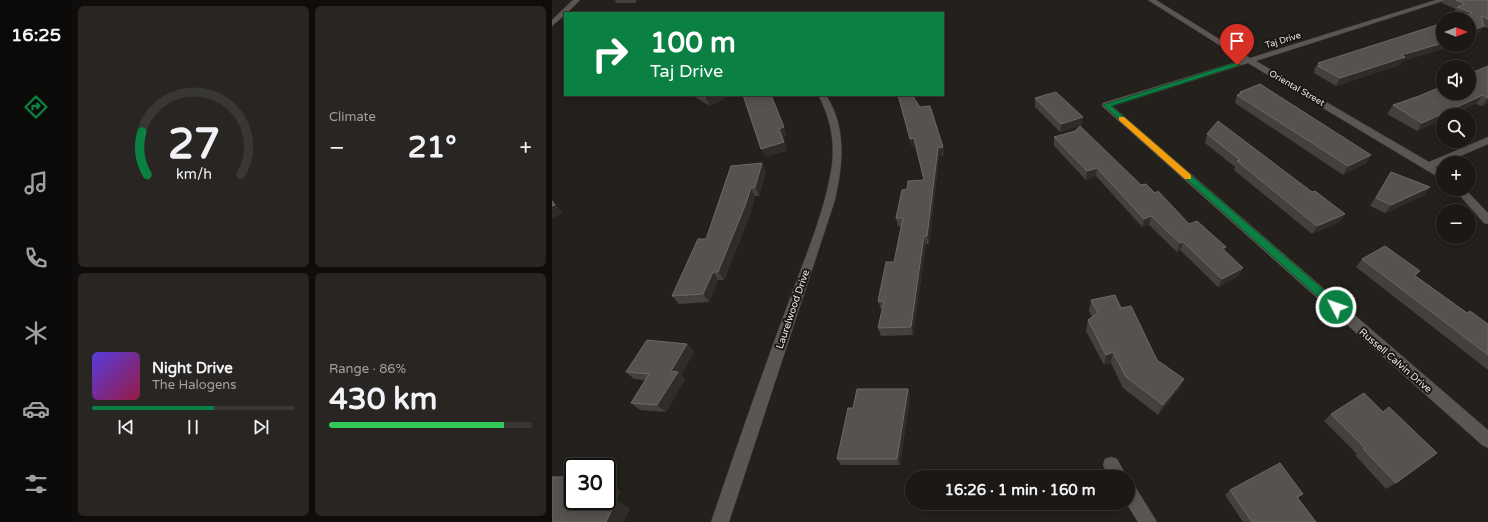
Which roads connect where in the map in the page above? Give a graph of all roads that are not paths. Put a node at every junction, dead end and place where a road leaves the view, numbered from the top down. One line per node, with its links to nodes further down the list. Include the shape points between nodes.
1 (577, 0): 4 (street)
2 (1151, 0): 7 (street, Oriental Street)
3 (1444, 0): 7 (street, Taj Drive)
4 (564, 12)
5 (564, 12): 6 (street)
6 (552, 24)
7 (1250, 61): 9 (street, Taj Drive); 11 (street, Oriental Street)
8 (823, 96): 17 (street, Laurelwood Drive, via 829,105 836,133 838,163 828,208)
9 (1106, 105): 15 (street, Russell Calvin Drive)
10 (1488, 140): 11 (street)
11 (1428, 166): 12 (street, Oriental Street)
12 (1436, 172)
13 (1466, 196): 14 (street)
14 (1488, 220)
15 (1488, 440)
16 (1135, 502): 18 (street)
17 (720, 522)
18 (1148, 522)

